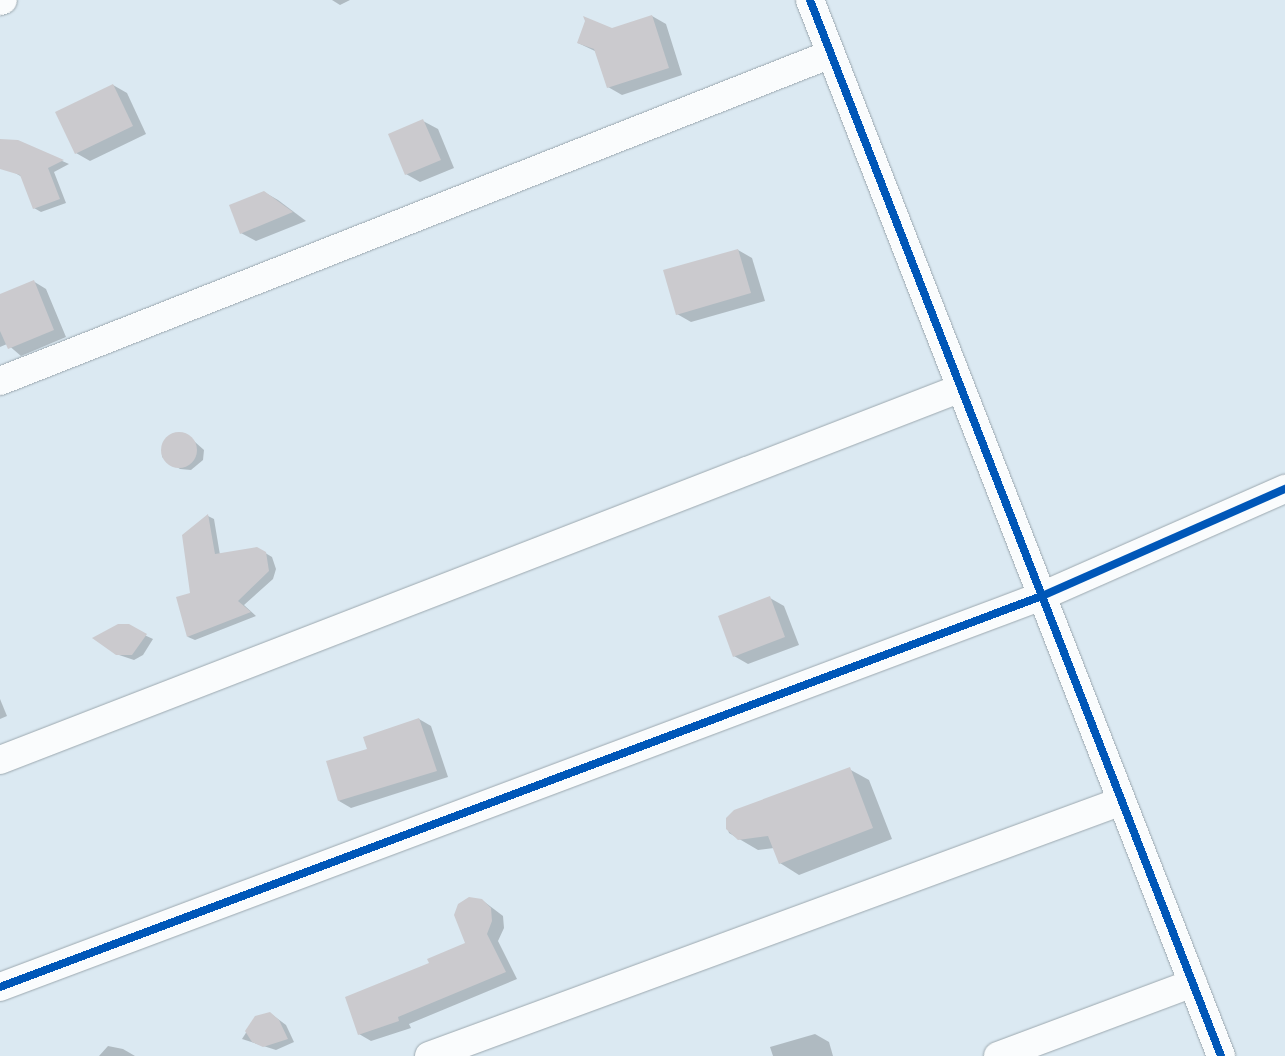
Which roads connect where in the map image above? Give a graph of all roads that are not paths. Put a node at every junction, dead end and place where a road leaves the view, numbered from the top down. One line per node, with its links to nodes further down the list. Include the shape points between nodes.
1 (810, 0): 2 (street)
2 (831, 54): 3 (street); 4 (street)
3 (0, 382)
4 (961, 388): 6 (street); 7 (street)
5 (1285, 489): 6 (street)
6 (1042, 596): 8 (street); 10 (street)
7 (0, 760)
8 (1122, 801): 9 (street); 11 (street)
9 (1193, 983): 12 (street); 13 (street)
10 (0, 986)
11 (430, 1056)
12 (998, 1056)
13 (1221, 1056)

